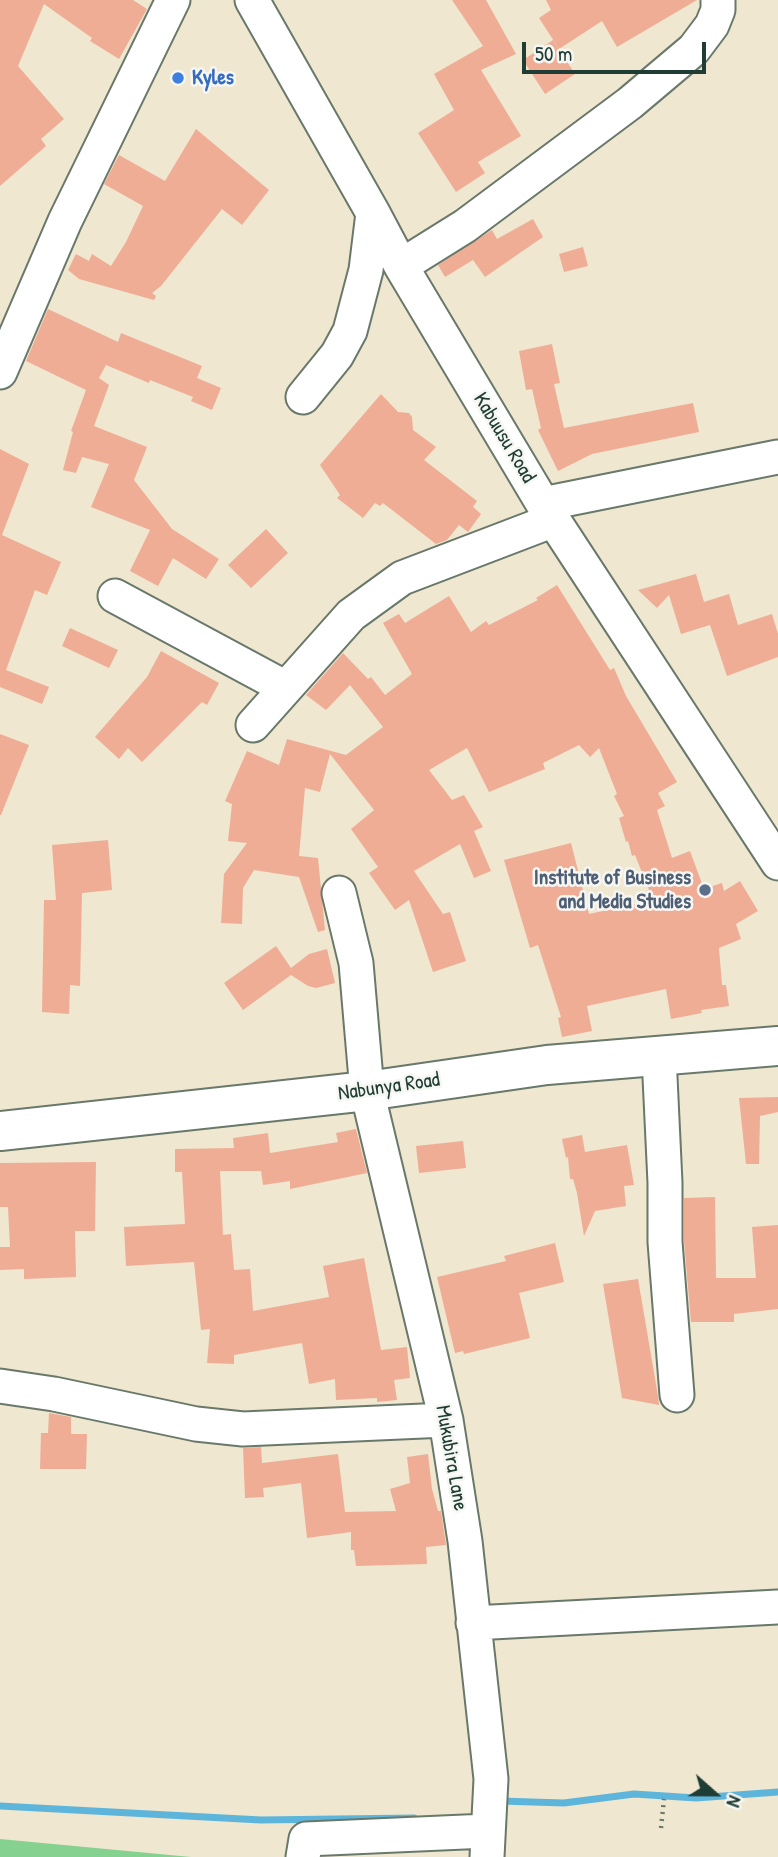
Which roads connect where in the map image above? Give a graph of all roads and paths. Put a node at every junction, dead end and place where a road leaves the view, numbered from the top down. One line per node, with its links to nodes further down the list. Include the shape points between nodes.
1 (173, 0): 6 (street, via 71,209)
2 (253, 0): 4 (street, Kabuusu Road)
3 (718, 0): 5 (street, via 712,25 685,57 465,226)
4 (373, 213): 5 (street, Kabuusu Road); 7 (street, via 366,270 350,331)
5 (401, 266): 9 (street, Kabuusu Road)
6 (0, 372)
7 (303, 397)
8 (778, 457): 9 (street)
9 (549, 512): 11 (street, via 402,578 351,615); 13 (street, Kabuusu Road)
10 (115, 596): 11 (street)
11 (286, 688): 12 (street)
12 (253, 725)
13 (778, 863)
14 (339, 893): 17 (street, Mukubira Lane, via 356,963)
15 (778, 1046): 16 (main road, Nabunya Road)
16 (659, 1056): 17 (main road, Nabunya Road, via 547,1065); 20 (street, via 665,1242)
17 (367, 1091): 18 (main road, Nabunya Road); 21 (street, Mukubira Lane)
18 (0, 1131)
19 (0, 1386): 21 (street, via 243,1429)
20 (677, 1395)
21 (446, 1420): 23 (street, Mukubira Lane)
22 (778, 1607): 23 (street)
23 (473, 1623): 26 (street, Mukubira Lane, via 491,1779)
24 (664, 1799): 25 (path)
25 (661, 1828)
26 (487, 1844): 27 (street, via 306,1839)
27 (303, 1857)

